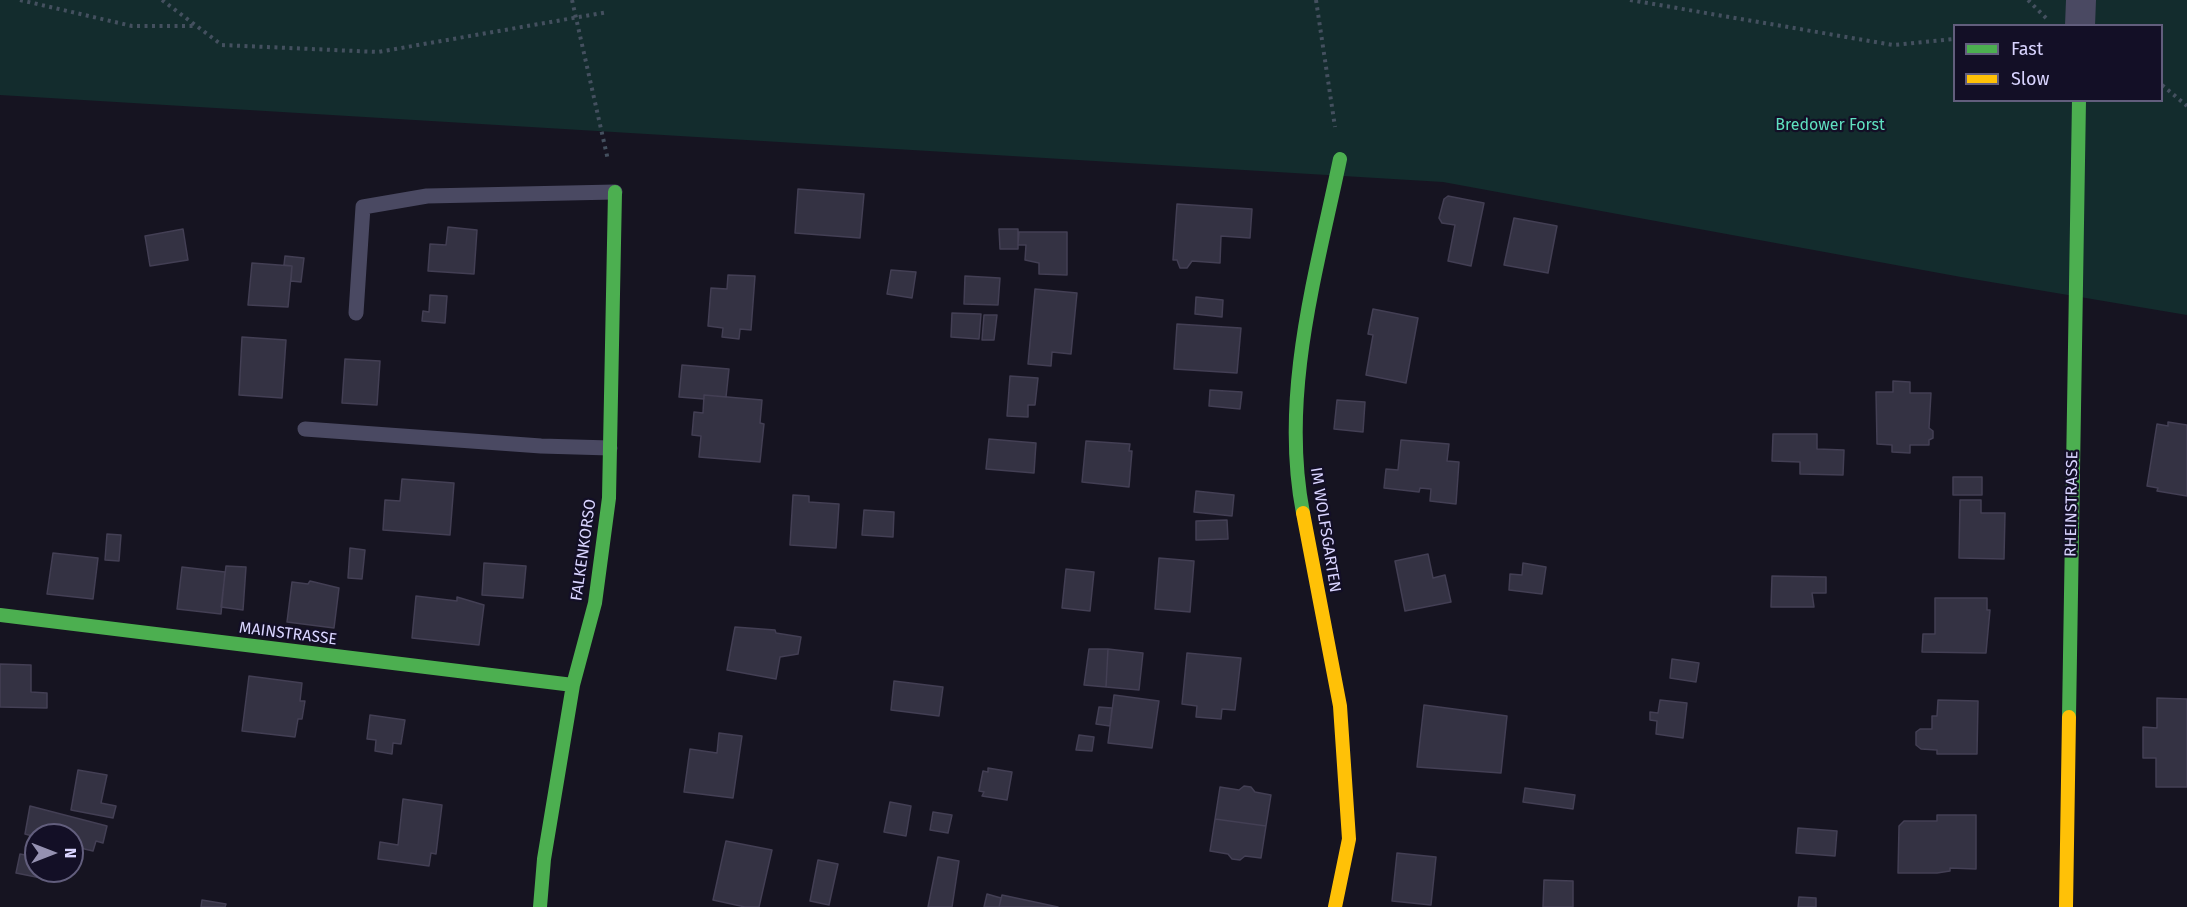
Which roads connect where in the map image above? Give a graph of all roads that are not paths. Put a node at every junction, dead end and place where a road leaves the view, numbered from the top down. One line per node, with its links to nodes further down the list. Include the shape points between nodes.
1 (2081, 0): 2 (street)
2 (2080, 24)
3 (2079, 102): 13 (street, RHEINSTRASSE)
4 (1340, 159): 12 (street, IM WOLFSGARTEN, via 1298,364 1297,483 1340,706 1349,839)
5 (615, 192): 6 (lane, via 427,196 363,207); 8 (street, FALKENKORSO)
6 (356, 313)
7 (305, 429): 8 (lane)
8 (610, 448): 10 (street, FALKENKORSO, via 609,498 595,603)
9 (0, 615): 10 (street, MAINSTRASSE)
10 (573, 685): 11 (street, FALKENKORSO, via 544,859)
11 (540, 907)
12 (1335, 907)
13 (2066, 907)

